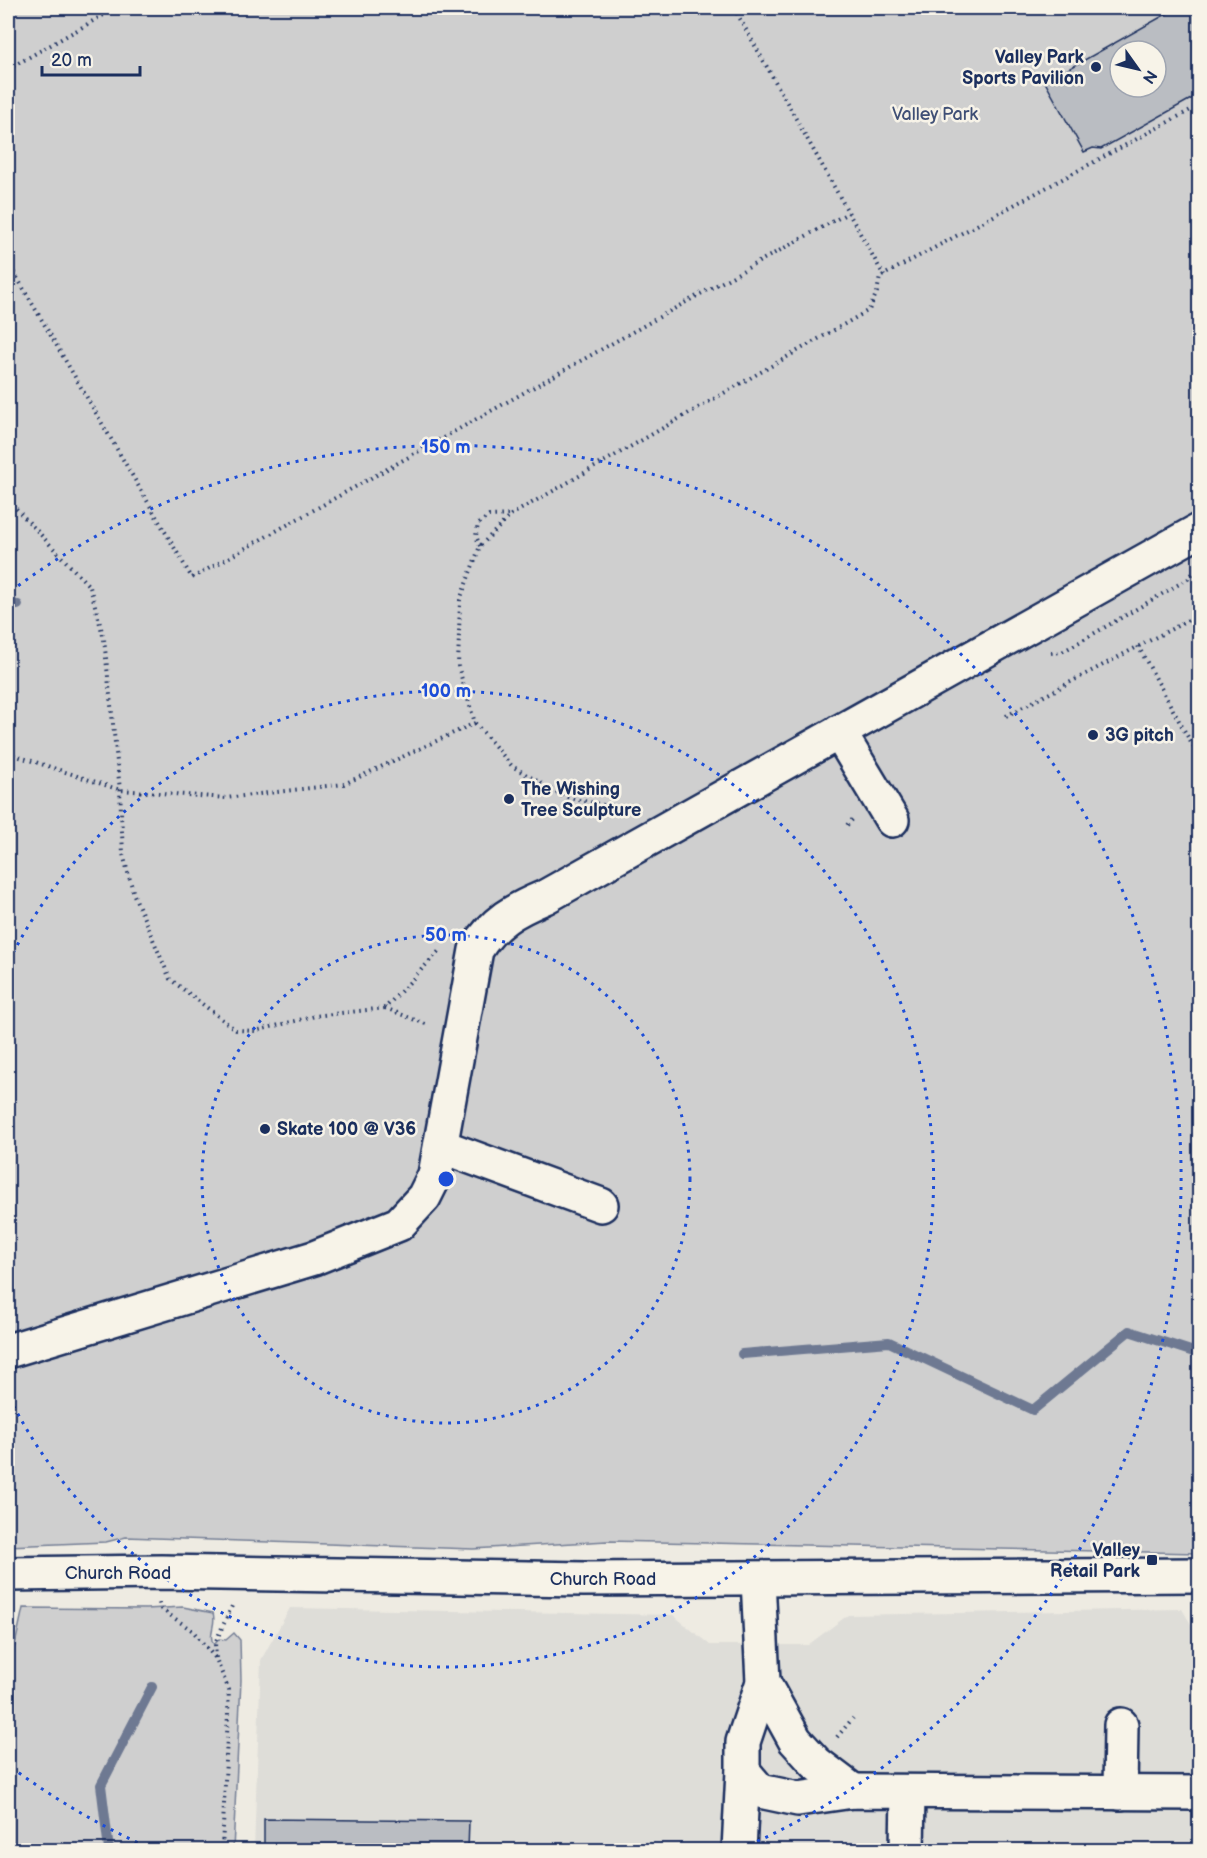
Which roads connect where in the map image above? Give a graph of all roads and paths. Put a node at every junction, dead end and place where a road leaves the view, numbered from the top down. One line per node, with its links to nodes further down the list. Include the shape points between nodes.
1 (116, 8): 3 (path)
2 (734, 8): 5 (path)
3 (8, 69)
4 (1200, 105): 7 (path)
5 (848, 213): 6 (path, via 192,578); 7 (path)
6 (8, 262)
7 (884, 276): 9 (path, via 880,277 869,310)
8 (8, 500): 19 (path, via 90,587 104,639)
9 (511, 515): 11 (path); 11 (path, via 489,516 478,524 476,536)
10 (1200, 530): 16 (street)
11 (480, 546): 15 (path, via 460,600 458,666)
12 (1200, 614): 13 (path)
13 (1138, 646): 14 (path); 18 (path)
14 (1006, 716)
15 (475, 723): 19 (path, via 344,784 226,798); 21 (path, via 512,766 564,797 619,808)
16 (839, 732): 23 (street); 27 (street, via 545,897 513,911 487,933 476,950)
17 (8, 753): 19 (path)
18 (1200, 759)
19 (120, 790): 25 (path, via 123,854 134,895 170,980 236,1030 255,1031 315,1016)
20 (646, 804): 21 (path)
21 (628, 806): 22 (path)
22 (624, 813)
23 (892, 820)
24 (449, 940): 25 (path)
25 (385, 1008): 26 (path)
26 (437, 1029)
27 (441, 1146): 28 (street); 29 (street, via 435,1175 424,1197 399,1224 314,1258)
28 (601, 1205)
29 (8, 1351)
30 (8, 1574): 32 (street, Church Road)
31 (1192, 1576): 32 (street, Church Road)
32 (758, 1579): 36 (street)
33 (236, 1597): 35 (path, via 215,1643)
34 (159, 1601): 35 (path, via 161,1609 193,1631)
35 (216, 1659): 43 (path, via 229,1690)
36 (763, 1682): 38 (street, via 743,1742); 39 (street, via 795,1740 816,1763)
37 (1121, 1725): 41 (street)
38 (742, 1771): 39 (street, via 760,1791 798,1799); 44 (street)
39 (854, 1791): 40 (street)
40 (908, 1793): 41 (street); 45 (street)
41 (1120, 1793): 42 (street)
42 (1200, 1793)
43 (222, 1851)
44 (739, 1851)
45 (907, 1851)

